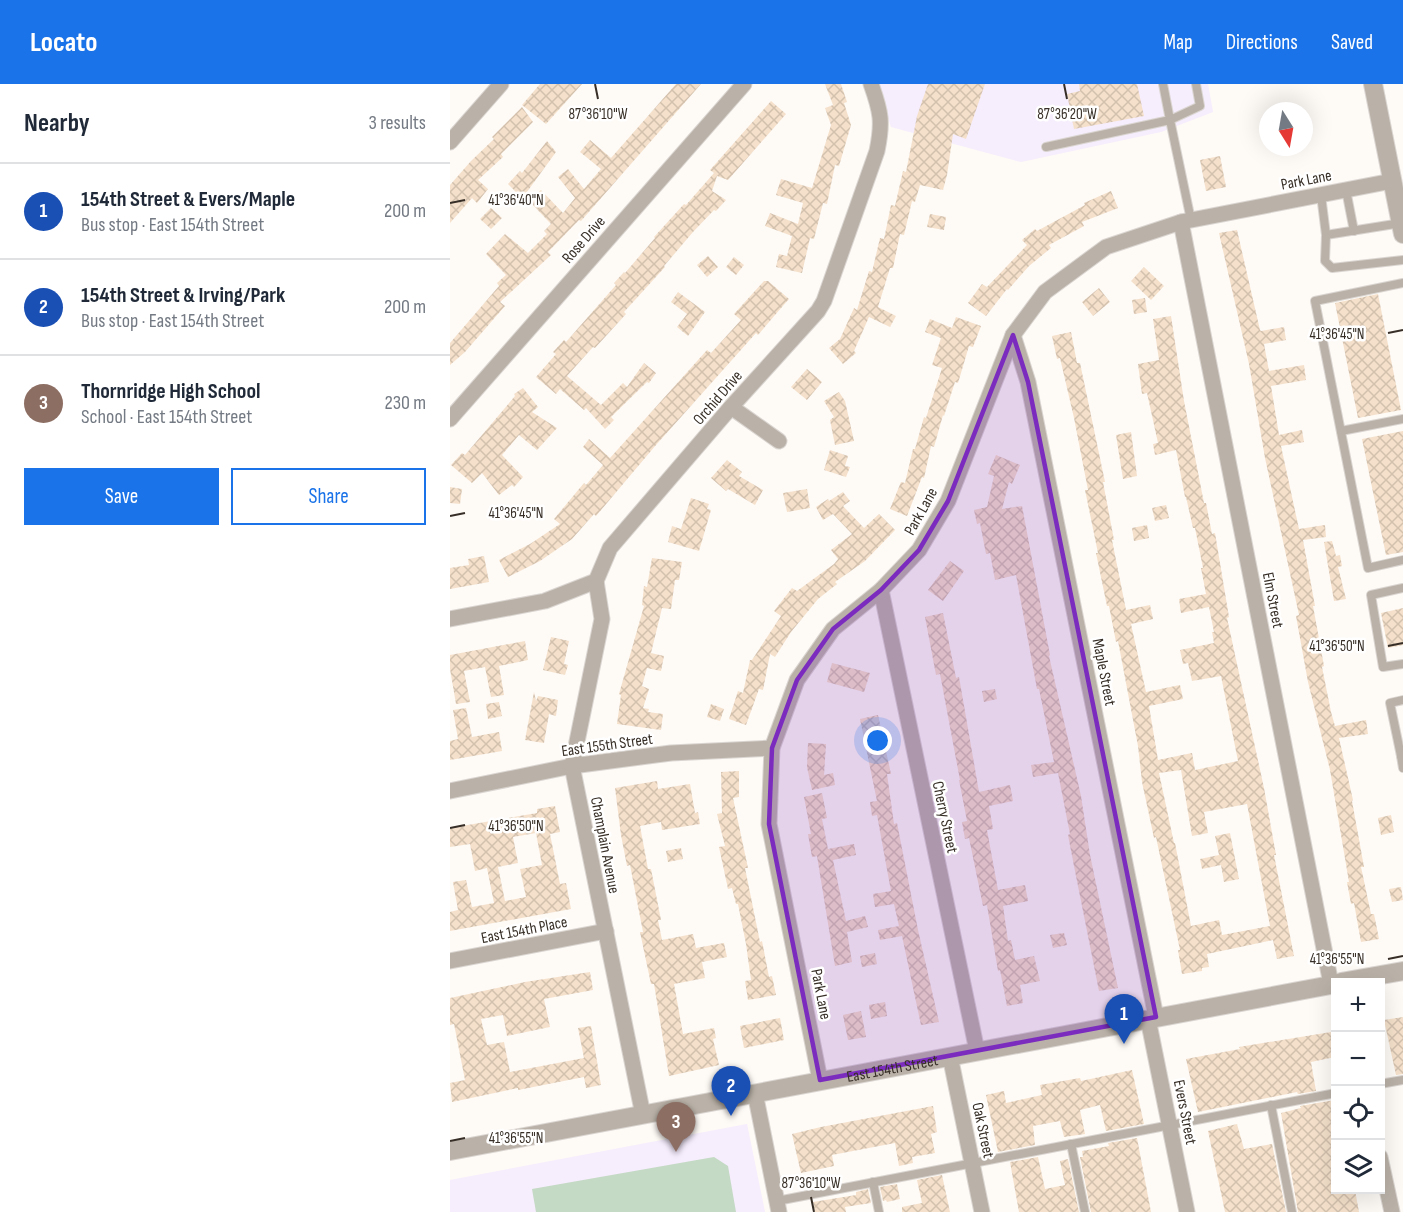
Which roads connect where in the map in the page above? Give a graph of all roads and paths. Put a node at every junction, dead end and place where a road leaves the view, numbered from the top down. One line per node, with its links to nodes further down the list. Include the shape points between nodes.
1 (501, 84): 8 (street)
2 (744, 84): 21 (street, Rose Drive)
3 (871, 84): 20 (street, Orchid Drive, via 882,128 824,301)
4 (1163, 84): 7 (lane)
5 (1196, 84): 7 (lane, via 1200,106)
6 (1373, 84): 10 (street)
7 (1170, 120): 9 (lane); 13 (lane)
8 (450, 142)
9 (1046, 147)
10 (1392, 181): 11 (street, Park Lane); 14 (street)
11 (1346, 190): 12 (street, Park Lane); 15 (lane)
12 (1321, 195): 13 (street, Park Lane); 16 (lane)
13 (1186, 221): 19 (street, Park Lane, via 1106,247 1045,292); 40 (street, Elm Street)
14 (1402, 228): 15 (lane)
15 (1354, 231): 16 (lane)
16 (1326, 235): 17 (lane, via 1325,261 1332,268)
17 (1403, 260)
18 (1403, 283): 23 (lane, via 1315,301)
19 (1013, 335): 28 (street, Park Lane, via 948,501 919,550); 43 (street, Maple Street, via 1028,381)
20 (731, 407): 24 (street); 26 (street, Orchid Drive, via 610,548)
21 (450, 419)
22 (1403, 419): 23 (lane)
23 (1341, 431): 25 (lane, via 1368,568)
24 (779, 441)
25 (1403, 560)
26 (596, 581): 29 (street, via 545,601); 34 (street, Champlain Avenue, via 602,619)
27 (1403, 588): 30 (lane, via 1371,595 1383,668)
28 (881, 590): 32 (street, Park Lane, via 833,629 796,680); 44 (street, Cherry Street)
29 (450, 619)
30 (1403, 664)
31 (1403, 700): 33 (lane, via 1390,703)
32 (772, 748): 34 (street, East 155th Street, via 671,753); 46 (street, Park Lane, via 770,824)
33 (1402, 756): 35 (lane)
34 (572, 766): 36 (street, East 155th Street); 37 (street, Champlain Avenue)
35 (1403, 768)
36 (450, 791)
37 (606, 931): 38 (street, East 154th Place); 52 (street, Champlain Avenue)
38 (450, 961)
39 (1403, 971): 41 (street, East 154th Street)
40 (1339, 978)
41 (1366, 978)
42 (1331, 985): 43 (street, East 154th Street)
43 (1152, 1018): 44 (street, East 154th Street); 53 (street, Evers Street)
44 (977, 1051): 45 (street, East 154th Street)
45 (950, 1056): 46 (street, East 154th Street); 56 (street, Oak Street)
46 (820, 1080): 49 (street, East 154th Street)
47 (1403, 1080): 48 (lane)
48 (1385, 1083)
49 (755, 1093): 52 (street, East 154th Street); 59 (street)
50 (1331, 1094): 51 (lane)
51 (1271, 1106): 53 (lane); 64 (lane)
52 (643, 1115): 55 (street, East 154th Street)
53 (1170, 1125): 54 (lane); 63 (street, Evers Street)
54 (1071, 1144): 56 (lane); 62 (lane)
55 (450, 1151)
56 (972, 1163): 58 (lane); 61 (street, Oak Street)
57 (1385, 1180): 65 (street)
58 (873, 1182): 59 (lane); 60 (lane)
59 (778, 1206)
60 (879, 1212)
61 (982, 1212)
62 (1085, 1212)
63 (1188, 1212)
64 (1292, 1212)
65 (1392, 1212)

